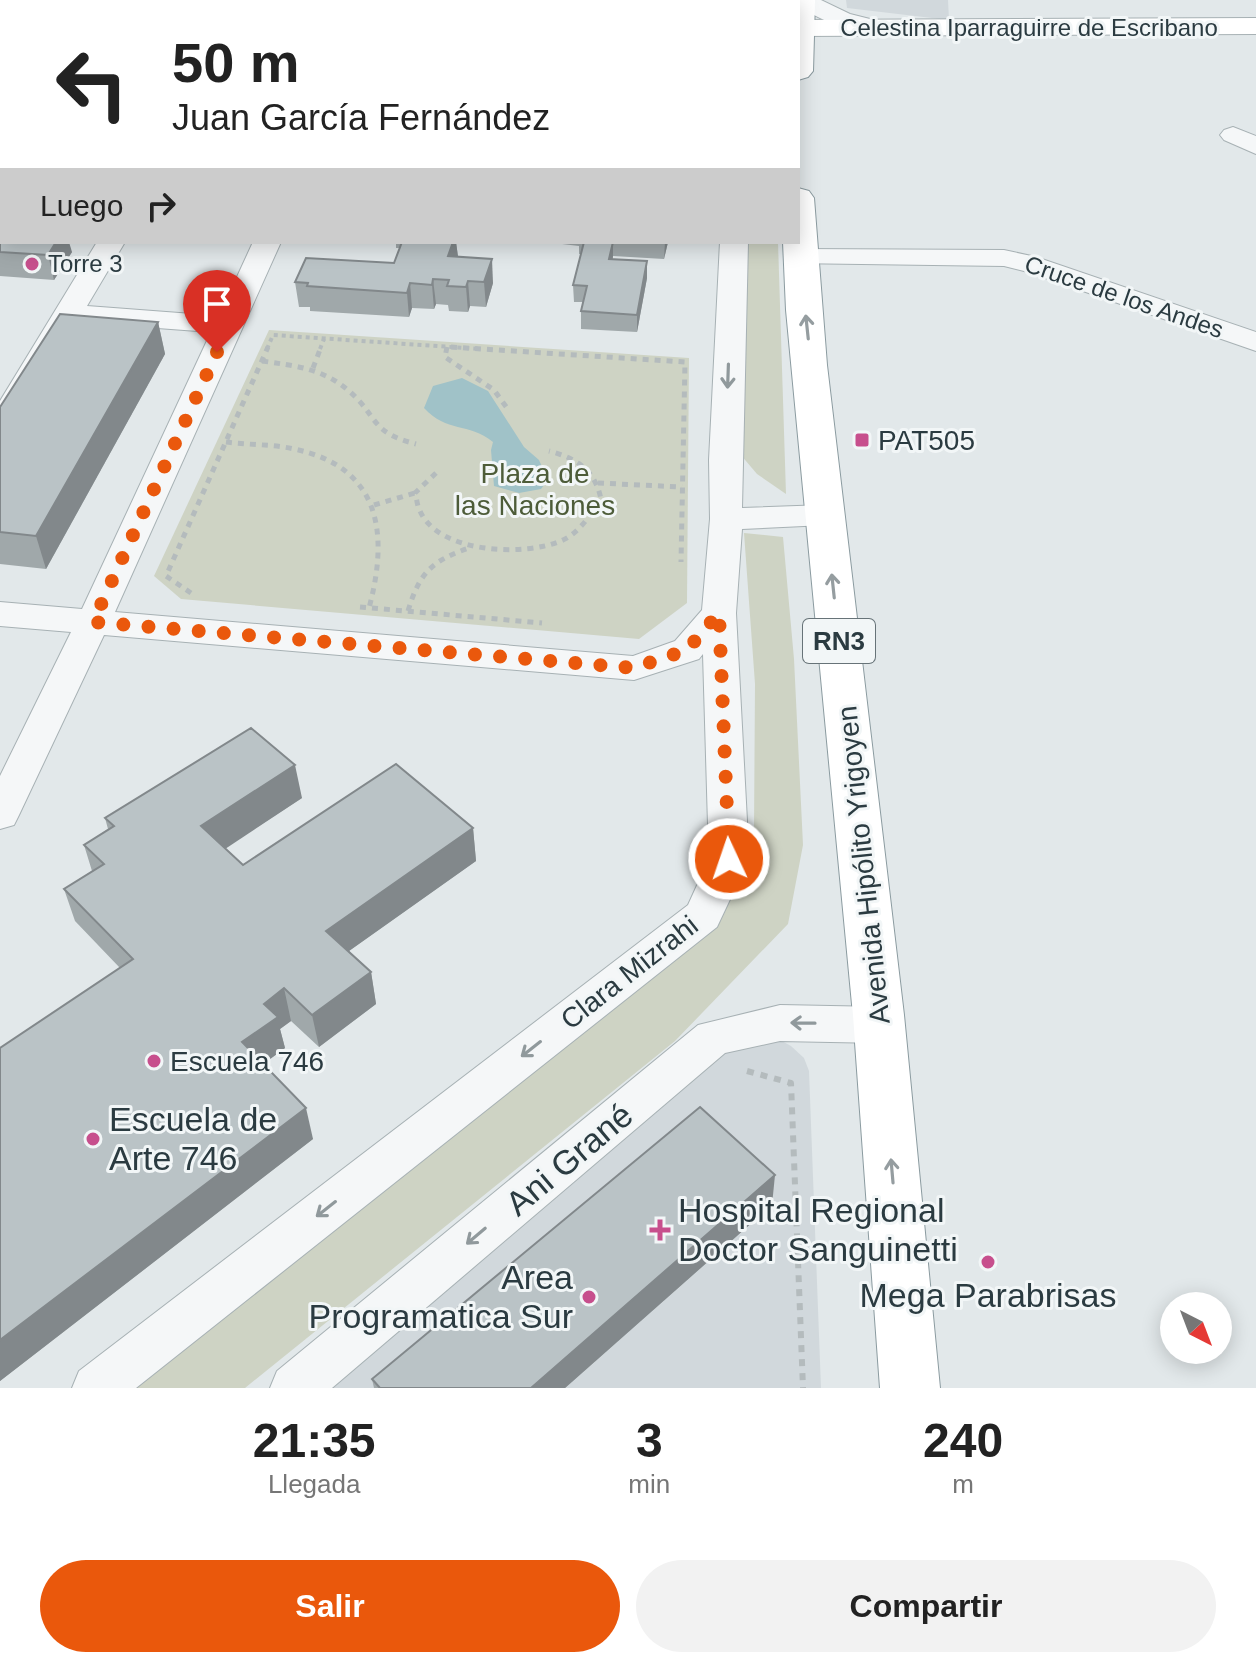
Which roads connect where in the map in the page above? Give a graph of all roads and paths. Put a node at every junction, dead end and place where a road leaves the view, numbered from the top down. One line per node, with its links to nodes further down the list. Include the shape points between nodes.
1 (802, 14): 2 (main road, Celestina Iparraguirre de Escribano, via 882,29); 3 (main road)
2 (1256, 26)
3 (800, 42)
4 (110, 244): 9 (street)
5 (266, 244): 10 (street)
6 (734, 244): 27 (street, Clara Mizrahi, one-way to 27)
7 (800, 244): 8 (main road, Avenida Hipólito Yrigoyen / RN3)
8 (800, 257): 12 (street, Cruce de los Andes, via 1004,258); 26 (main road, Avenida Hipólito Yrigoyen / RN3, one-way to 8)
9 (68, 313): 10 (street); 17 (street)
10 (230, 325): 36 (street)
11 (324, 339): 13 (path); 14 (path, via 273,335); 15 (path)
12 (1256, 342)
13 (447, 347): 16 (path, via 445,357 497,391); 23 (path, via 685,362)
14 (262, 361): 15 (path); 18 (path)
15 (313, 368): 19 (path, via 350,392 377,427)
16 (507, 408)
17 (0, 426)
18 (226, 442): 25 (path, via 297,450 330,462 357,480); 30 (path, via 166,576 187,593)
19 (416, 444)
20 (549, 451): 22 (path, via 571,456)
21 (436, 473): 24 (path)
22 (598, 483): 23 (path); 28 (path, via 601,499 567,539 540,550)
23 (682, 487): 29 (path)
24 (415, 493): 25 (path); 28 (path, via 415,506 430,527)
25 (373, 505): 32 (path, via 380,561)
26 (825, 515): 27 (street); 39 (main road, Avenida Hipólito Yrigoyen / RN3, one-way to 26)
27 (726, 519): 34 (street, Clara Mizrahi)
28 (477, 546): 33 (path, via 427,566 415,584)
29 (681, 573)
30 (203, 594)
31 (354, 607): 32 (path)
32 (369, 608): 33 (path)
33 (408, 611): 37 (path)
34 (719, 613): 36 (street, via 687,650 634,668); 41 (street, Clara Mizrahi, one-way to 41, via 729,859 703,916)
35 (0, 614): 36 (street)
36 (93, 622): 38 (street)
37 (542, 623)
38 (0, 815)
39 (881, 1025): 42 (street, Ani Grané, one-way to 42, via 780,1023 713,1038); 44 (main road, Avenida Hipólito Yrigoyen / RN3, one-way to 39)
40 (730, 1067): 43 (path, via 791,1083)
41 (97, 1388)
42 (295, 1388)
43 (803, 1388)
44 (910, 1388)

